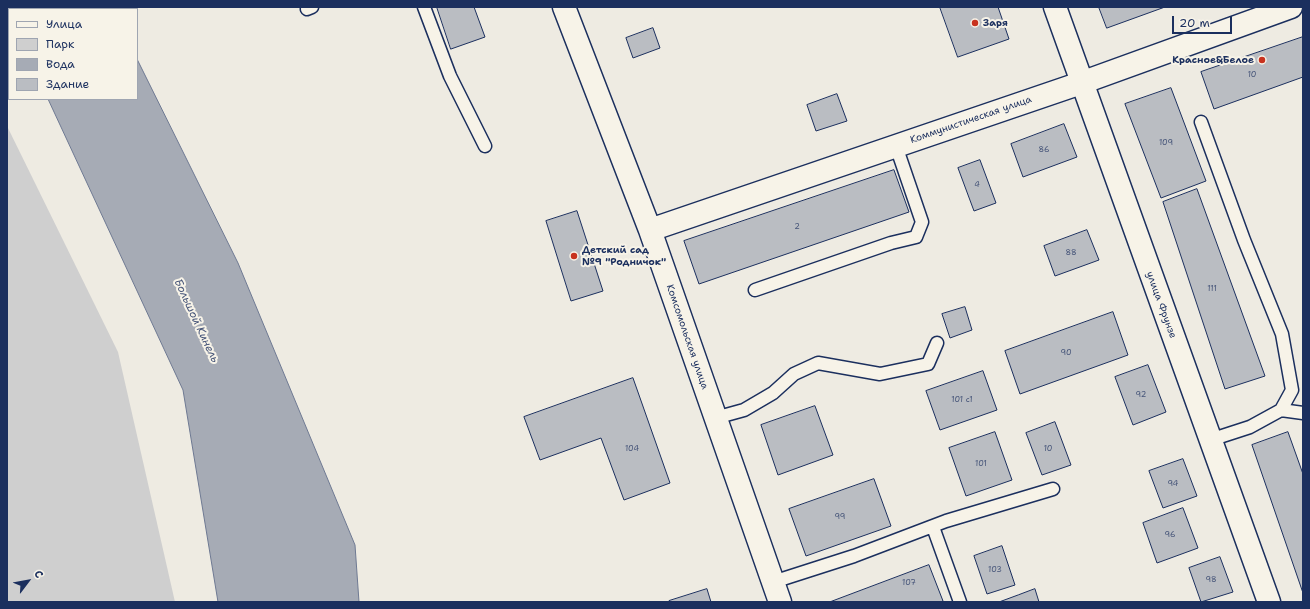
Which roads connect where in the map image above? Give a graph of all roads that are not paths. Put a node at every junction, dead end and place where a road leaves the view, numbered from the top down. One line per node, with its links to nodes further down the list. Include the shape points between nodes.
1 (424, 7): 7 (lane, via 450,76)
2 (564, 7): 9 (street, Комсомольская улица)
3 (1055, 7): 5 (street, улица Фрунзе)
4 (1279, 9): 5 (street, Коммунистическая улица)
5 (1080, 83): 8 (street, Коммунистическая улица); 15 (street, улица Фрунзе)
6 (1200, 122): 12 (lane, via 1282,334 1292,390)
7 (485, 146)
8 (896, 146): 9 (street, Коммунистическая улица); 10 (lane, via 922,222 916,237 891,243)
9 (650, 230): 14 (street, Комсомольская улица)
10 (755, 290)
11 (937, 343): 14 (lane, via 928,364 880,374 818,363 794,374 773,393 744,410)
12 (1281, 410): 13 (lane); 15 (lane, via 1250,427)
13 (1303, 413)
14 (716, 418): 18 (street, Комсомольская улица)
15 (1210, 440): 20 (street, улица Фрунзе)
16 (1053, 489): 17 (lane)
17 (933, 526): 18 (lane, via 854,556); 19 (lane)
18 (777, 592)
19 (960, 602)
20 (1269, 602)

